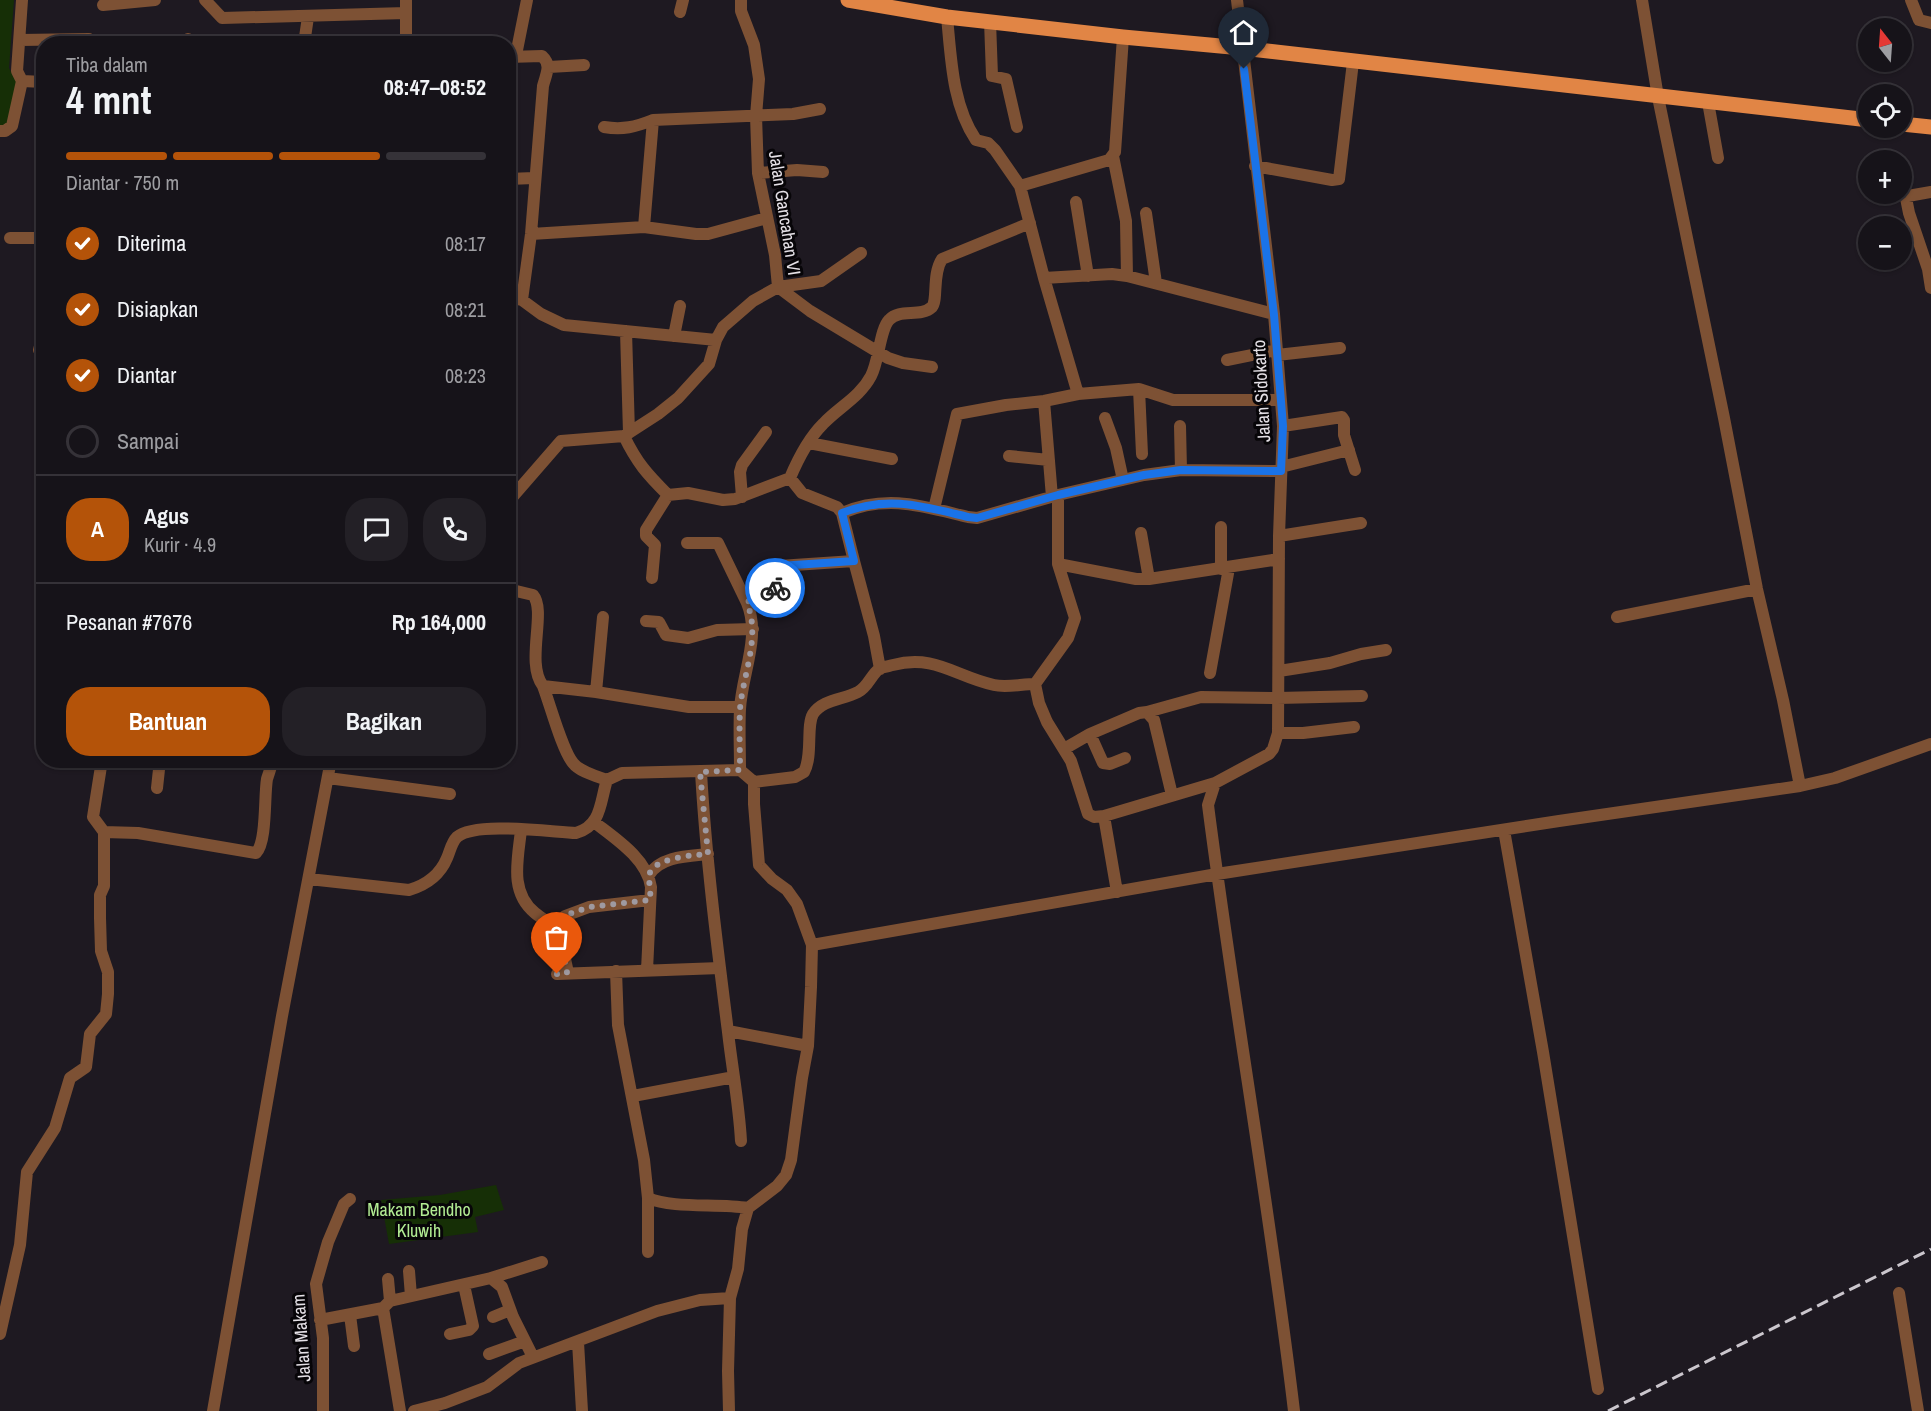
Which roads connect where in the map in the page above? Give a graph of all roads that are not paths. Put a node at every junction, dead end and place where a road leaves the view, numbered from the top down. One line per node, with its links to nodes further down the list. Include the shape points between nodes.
1 (22, 0): 20 (street)
2 (155, 0): 11 (street)
3 (206, 0): 13 (street, via 222,18)
4 (527, 0): 22 (street)
5 (741, 0): 33 (street, Jalan Gancahan VI, via 759,79)
6 (848, 0): 10 (main road)
7 (1237, 0): 23 (street, Jalan Sidokarto)
8 (1641, 0): 30 (street)
9 (1911, 0): 16 (street, via 1919,20)
10 (884, 3): 14 (main road)
11 (103, 4)
12 (406, 6): 13 (street); 18 (street)
13 (308, 17): 17 (street)
14 (947, 17): 15 (main road); 48 (street, via 954,84 972,134 995,150)
15 (990, 21): 19 (main road); 38 (street, via 992,76 1006,79)
16 (1931, 23)
17 (305, 36)
18 (406, 36)
19 (1123, 37): 23 (main road); 41 (street)
20 (20, 40): 21 (street); 28 (street, via 17,71)
21 (36, 40)
22 (516, 41)
23 (1242, 48): 25 (main road); 43 (street, Jalan Sidokarto)
24 (516, 56): 27 (street, via 542,56)
25 (1353, 62): 30 (main road); 43 (street, via 1339,178)
26 (584, 65): 27 (street)
27 (549, 67): 46 (street, via 543,86)
28 (22, 81): 29 (street); 40 (street, via 12,126)
29 (36, 82)
30 (1658, 97): 31 (main road); 114 (street)
31 (1708, 102): 34 (main road); 42 (street)
32 (820, 109): 33 (street)
33 (756, 116): 35 (street); 45 (street, Jalan Gancahan VI)
34 (1858, 119)
35 (653, 120): 37 (street, via 621,130); 54 (street)
36 (1912, 125): 39 (main road)
37 (604, 127)
38 (1017, 127)
39 (1931, 127)
40 (0, 130)
41 (1113, 156): 48 (street); 60 (street, via 1126,221)
42 (1718, 158)
43 (1256, 166): 68 (street, Jalan Sidokarto)
44 (822, 172): 45 (street)
45 (758, 173): 52 (street, Jalan Gancahan VI)
46 (534, 178): 47 (street); 55 (street)
47 (516, 179)
48 (1020, 186): 53 (street)
49 (1931, 192): 64 (street, via 1906,198)
50 (1077, 202): 59 (street)
51 (1146, 213): 62 (street)
52 (766, 218): 54 (street, via 708,234); 63 (street, Jalan Gancahan VI)
53 (1030, 224): 61 (street); 73 (street, via 942,259 936,268 934,304 922,312 891,318 883,331)
54 (644, 227): 55 (street)
55 (531, 234): 66 (street)
56 (10, 238): 57 (street)
57 (36, 238)
58 (861, 253): 63 (street, via 821,281)
59 (1088, 276): 60 (street); 61 (street)
60 (1127, 276): 62 (street)
61 (1044, 278): 78 (street)
62 (1156, 283): 68 (street)
63 (778, 287): 71 (street, Jalan Gancahan VI, via 753,301 723,327); 73 (street, via 810,311)
64 (1931, 288)
65 (516, 299): 66 (street)
66 (522, 300): 69 (street, via 564,325)
67 (680, 306): 70 (street)
68 (1274, 315): 74 (street, Jalan Sidokarto)
69 (626, 331): 70 (street); 85 (street)
70 (674, 336): 71 (street)
71 (716, 340): 85 (street, Jalan Gancahan VI, via 712,357 698,378 658,414)
72 (1340, 348): 74 (street)
73 (880, 351): 76 (street, via 903,363); 86 (street, via 871,376 856,397 822,424)
74 (1277, 353): 75 (street); 79 (street, Jalan Sidokarto)
75 (1227, 360)
76 (933, 367)
77 (1139, 389): 78 (street); 79 (street, via 1173,400); 88 (street)
78 (1078, 394): 80 (street)
79 (1280, 400): 83 (street, Jalan Sidokarto)
80 (1044, 402): 91 (street); 101 (street, via 957,414)
81 (1105, 418): 96 (street)
82 (1180, 426): 93 (street)
83 (1283, 426): 87 (street, via 1342,417); 92 (street, Jalan Sidokarto)
84 (766, 432): 100 (street, via 742,465)
85 (626, 434): 97 (street, Jalan Gancahan VI, via 561,441); 98 (street, via 632,454)
86 (809, 442): 90 (street); 95 (street)
87 (1349, 450): 92 (street); 94 (street)
88 (1143, 454)
89 (1009, 456): 91 (street)
90 (892, 459)
91 (1049, 460): 99 (street)
92 (1281, 469): 93 (street); 106 (street, Jalan Sidokarto)
93 (1181, 470): 96 (street)
94 (1355, 470)
95 (790, 478): 100 (street); 102 (street, via 802,493 837,507)
96 (1123, 480): 99 (street)
97 (516, 493)
98 (669, 495): 100 (street, via 688,493 723,500); 112 (street, via 646,530 646,536 655,545)
99 (1055, 496): 101 (street, via 977,518); 110 (street)
100 (742, 497)
101 (934, 509): 102 (street, via 901,502 861,505)
102 (842, 513): 109 (street)
103 (1361, 523): 106 (street)
104 (1221, 527): 111 (street)
105 (1141, 533): 113 (street)
106 (1279, 536): 108 (street, Jalan Sidokarto)
107 (687, 543): 116 (street, via 718,543)
108 (1280, 560): 111 (street); 123 (street, Jalan Sidokarto)
109 (854, 561): 116 (street, via 779,566 774,572 775,588 753,596); 122 (street)
110 (1058, 564): 113 (street); 125 (street, via 1074,624)
111 (1225, 569): 113 (street); 124 (street)
112 (652, 578)
113 (1149, 579)
114 (1757, 589): 118 (street); 148 (street)
115 (516, 591): 126 (street, via 532,595 537,602 537,674)
116 (747, 603): 120 (street)
117 (603, 617): 127 (street)
118 (1617, 617)
119 (646, 621): 120 (street, via 659,622 666,635 688,638 717,630)
120 (753, 629): 130 (street)
121 (1386, 650): 123 (street)
122 (880, 669): 125 (street, via 926,662 996,686); 146 (street, via 859,692 829,702 812,716 804,772 795,777)
123 (1279, 671): 129 (street, Jalan Sidokarto)
124 (1210, 674)
125 (1035, 684): 136 (street, via 1047,722)
126 (543, 686): 127 (street); 145 (street, via 573,763)
127 (596, 692): 130 (street, via 689,707)
128 (1362, 696): 129 (street)
129 (1278, 698): 131 (street, via 1201,697); 133 (street, Jalan Sidokarto)
130 (740, 707): 142 (street)
131 (1147, 712): 134 (street); 151 (street, via 1154,720)
132 (1354, 726): 133 (street)
133 (1278, 733): 147 (street, via 1269,754)
134 (1090, 734): 136 (street); 137 (street, via 1103,763)
135 (1931, 744): 148 (street, via 1835,778)
136 (1064, 749): 152 (street, via 1088,814)
137 (1125, 758)
138 (101, 768): 156 (street, via 93,817)
139 (159, 768): 149 (street)
140 (270, 768): 156 (street, via 262,840 256,853 138,833)
141 (330, 768): 144 (street)
142 (740, 770): 143 (street); 146 (street)
143 (700, 772): 145 (street, via 622,773); 157 (street)
144 (328, 778): 150 (street); 160 (street)
145 (607, 780): 153 (street)
146 (754, 782): 164 (street, via 759,865 797,904)
147 (1215, 783): 151 (street); 158 (street, via 1208,806)
148 (1800, 786): 155 (street)
149 (157, 788)
150 (450, 794)
151 (1172, 795): 152 (street)
152 (1104, 816): 161 (street)
153 (594, 822): 154 (street, via 586,831 576,833); 159 (street)
154 (521, 830): 160 (street, via 484,828 465,832 454,841 432,880 409,890); 163 (street, via 516,871 519,890 534,912)
155 (1504, 830): 158 (street); 197 (street)
156 (104, 832): 190 (street, via 104,886 100,897 102,951 108,972 106,1014 90,1034 86,1067 70,1078 55,1128 27,1172 20,1245)
157 (708, 854): 159 (street, via 657,865); 165 (street)
158 (1217, 874): 161 (street); 204 (street)
159 (649, 875): 162 (street)
160 (309, 879): 198 (street)
161 (1117, 892): 164 (street)
162 (650, 900): 163 (street, via 569,913 562,919); 166 (street)
163 (562, 933): 167 (street, via 562,974)
164 (812, 945): 169 (street)
165 (720, 968): 166 (street); 168 (street)
166 (647, 970): 167 (street)
167 (616, 971): 171 (street, via 618,1025)
168 (728, 1031): 169 (street); 170 (street)
169 (808, 1046): 175 (street, via 786,1175)
170 (734, 1077): 171 (street); 172 (street)
171 (633, 1096): 173 (street)
172 (741, 1141)
173 (648, 1198): 175 (street); 176 (street)
174 (350, 1199): 189 (street, Jalan Makam, via 344,1204 328,1242 316,1284)
175 (748, 1208): 184 (street)
176 (648, 1252)
177 (542, 1262): 179 (street)
178 (409, 1271): 183 (street)
179 (491, 1278): 181 (street); 186 (street, via 501,1287)
180 (388, 1279): 185 (street)
181 (464, 1285): 183 (street); 191 (street, via 472,1327)
182 (1899, 1293): 205 (street)
183 (411, 1296): 185 (street)
184 (730, 1298): 193 (street, via 669,1306); 203 (street)
185 (387, 1305): 187 (street); 200 (street)
186 (510, 1310): 188 (street); 192 (street)
187 (350, 1315): 189 (street); 194 (street)
188 (493, 1317)
189 (320, 1320): 199 (street, Jalan Makam)
190 (0, 1334)
191 (450, 1334)
192 (525, 1341): 195 (street); 196 (street)
193 (578, 1342): 196 (street); 202 (street)
194 (354, 1346)
195 (489, 1354)
196 (533, 1356): 201 (street, via 513,1365 487,1388)
197 (1598, 1389)
198 (213, 1411)
199 (322, 1411)
200 (400, 1411)
201 (414, 1411)
202 (582, 1411)
203 (729, 1411)
204 (1294, 1411)
205 (1918, 1411)

